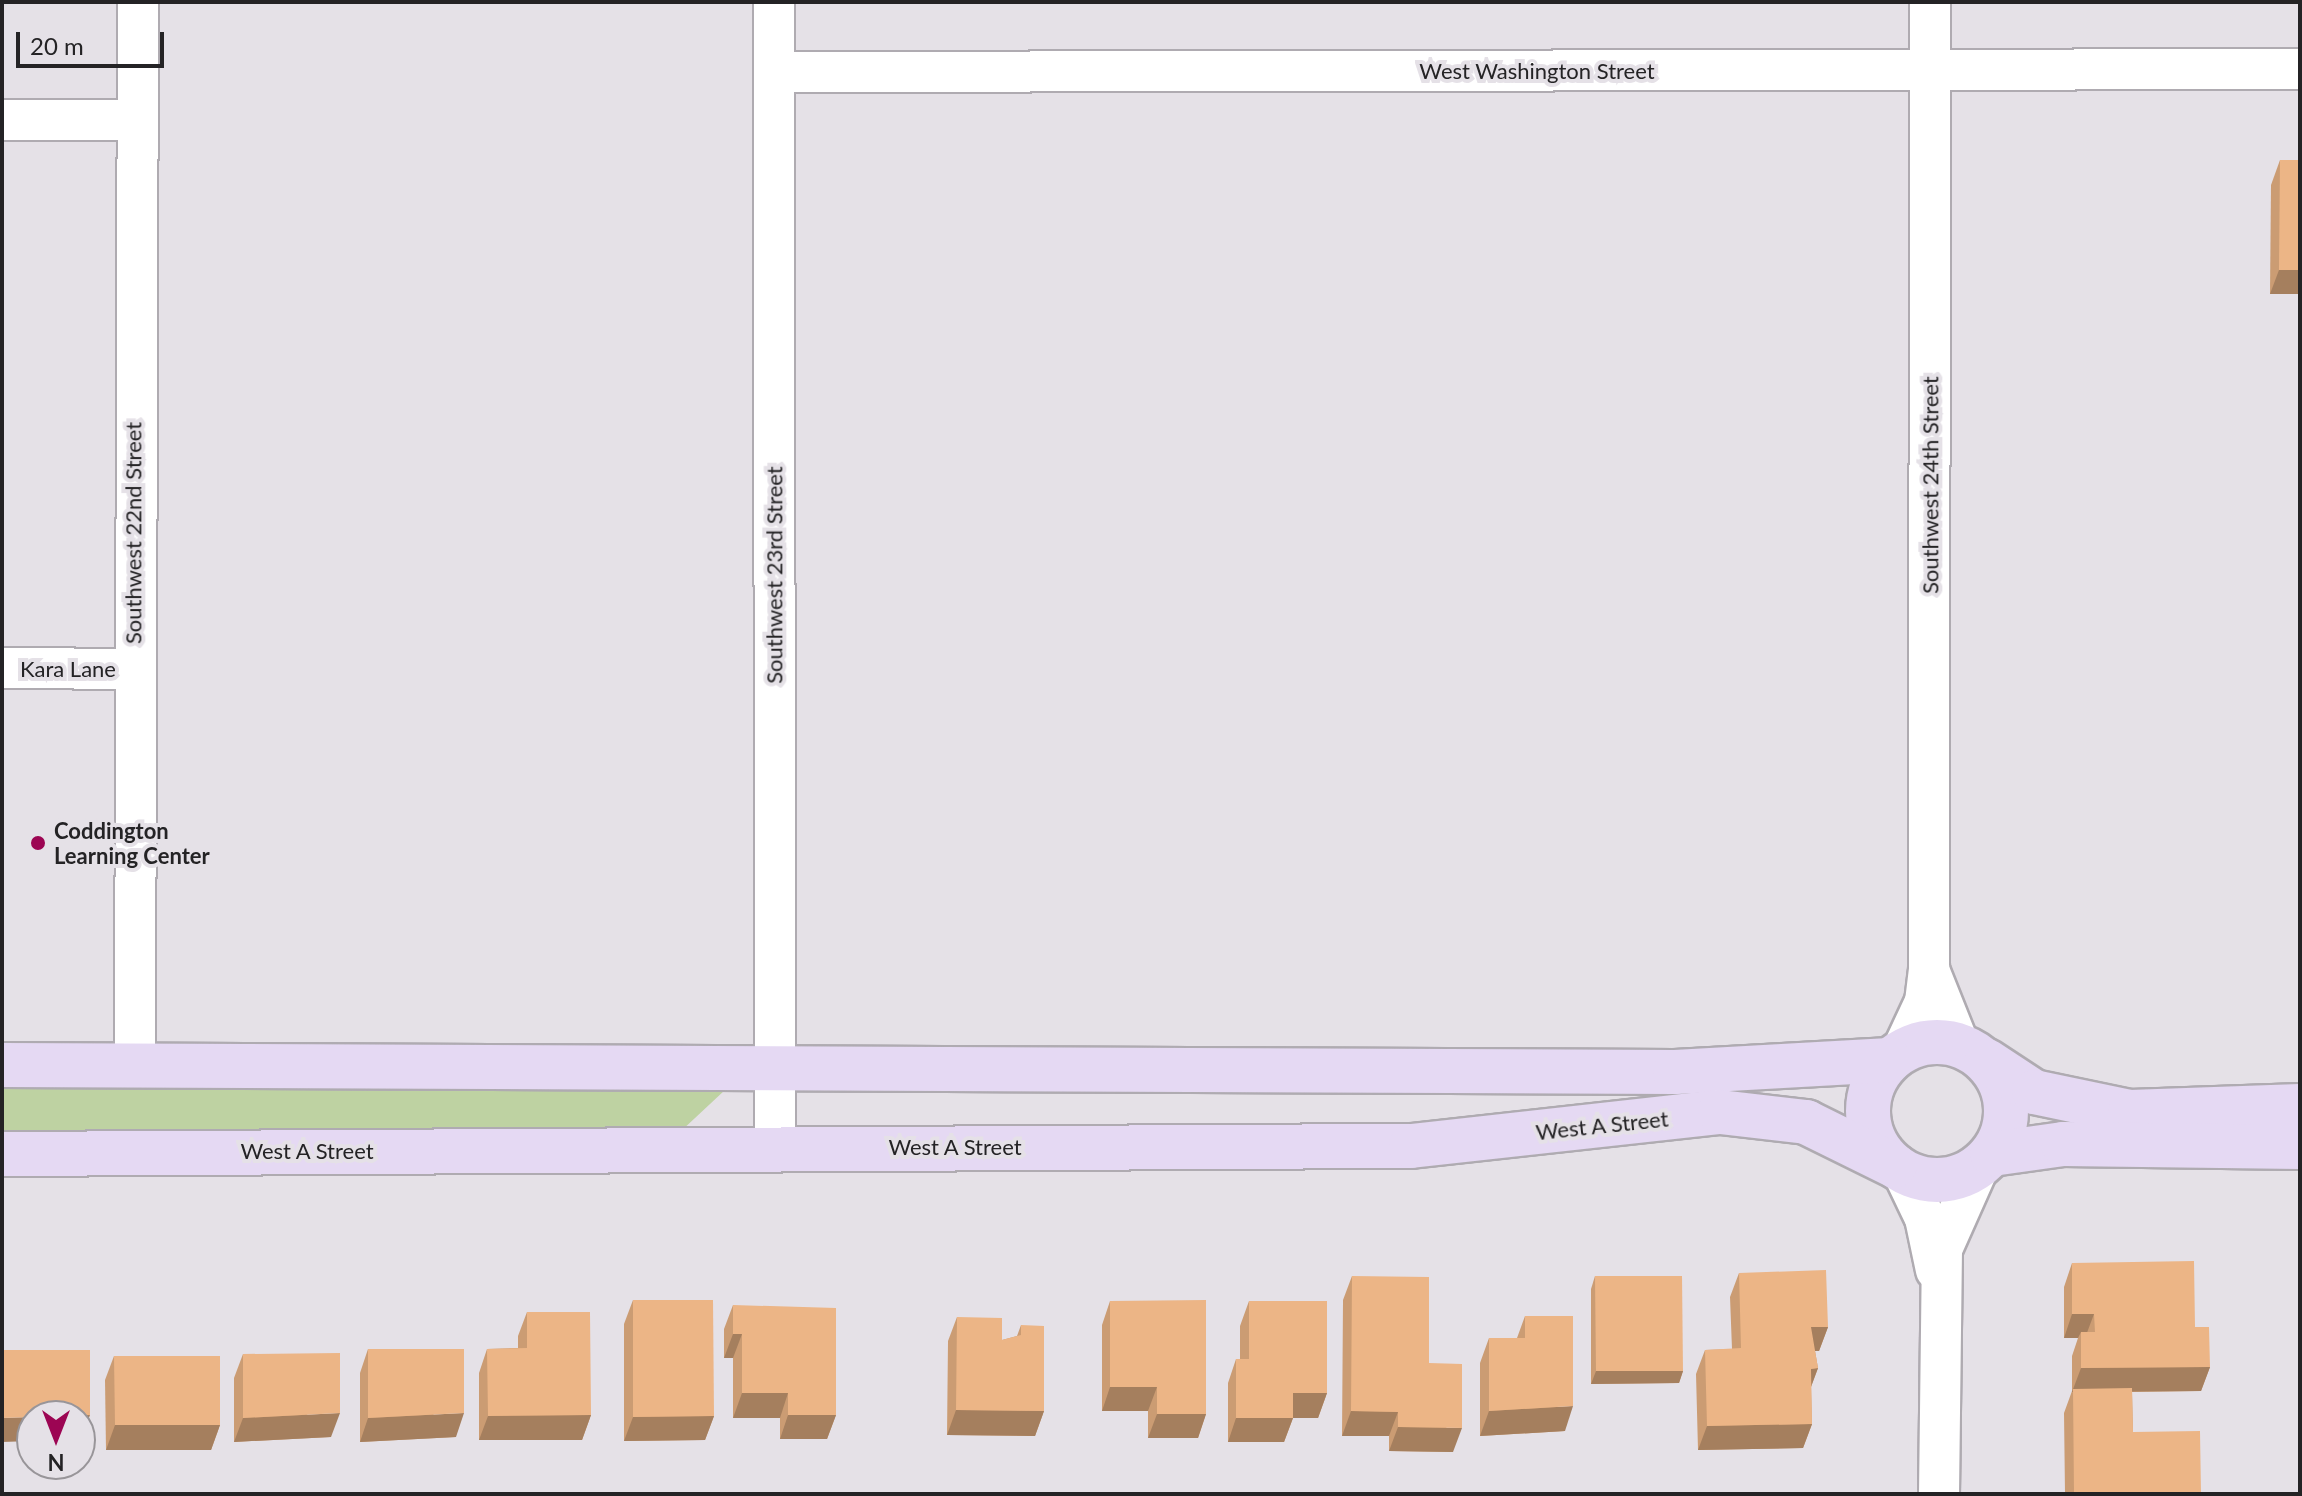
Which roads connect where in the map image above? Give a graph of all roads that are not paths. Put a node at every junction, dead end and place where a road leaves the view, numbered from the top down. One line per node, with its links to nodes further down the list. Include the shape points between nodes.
1 (138, 2): 8 (street, Southwest 22nd Street)
2 (774, 2): 6 (street, Southwest 23rd Street)
3 (1930, 2): 5 (street, Southwest 24th Street)
4 (2300, 69): 5 (street, West Washington Street)
5 (1930, 70): 6 (street, West Washington Street); 11 (street, Southwest 24th Street)
6 (774, 72): 16 (street, Southwest 23rd Street)
7 (2, 120): 8 (street)
8 (133, 120): 10 (street, Southwest 22nd Street)
9 (2, 668): 10 (street, Kara Lane)
10 (133, 669): 14 (street, Southwest 22nd Street)
11 (1929, 967): 12 (street, Southwest 24th Street); 13 (street, Southwest 24th Street, via 1925,1002)
12 (1972, 1052): 13 (main road); 17 (main road, via 2034,1092 2130,1112); 21 (main road, via 2006,1106)
13 (1896, 1056): 16 (main road, West A Street, via 1675,1072); 22 (main road, via 1868,1102 1869,1126)
14 (135, 1064): 15 (main road, West A Street); 16 (main road, West A Street)
15 (2, 1065)
16 (776, 1066): 18 (street, Southwest 23rd Street)
17 (2300, 1106)
18 (775, 1147): 20 (main road, West A Street); 22 (main road, West A Street, via 1411,1146 1720,1112 1806,1122)
19 (2300, 1147): 21 (main road, via 2063,1144)
20 (2, 1154)
21 (1985, 1160): 22 (main road, via 1941,1180); 23 (street, via 1946,1239)
22 (1898, 1168): 23 (street, via 1925,1218)
23 (1938, 1282): 24 (street)
24 (1939, 1494)

